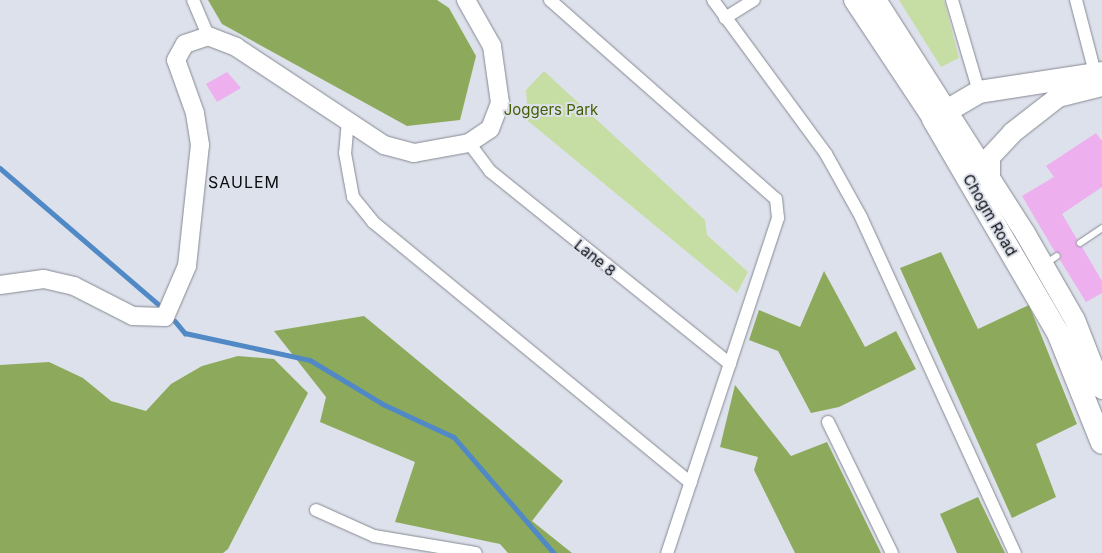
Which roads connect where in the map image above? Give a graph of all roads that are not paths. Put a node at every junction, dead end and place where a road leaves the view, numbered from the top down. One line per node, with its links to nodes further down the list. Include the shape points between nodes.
1 (193, 0): 11 (street)
2 (466, 0): 16 (street, via 492,46 500,103 490,129)
3 (550, 0): 21 (street, via 776,199 778,218)
4 (713, 0): 10 (street)
5 (754, 0): 10 (street)
6 (854, 0): 14 (main road, Chogm Road)
7 (876, 0): 14 (main road, Chogm Road)
8 (952, 0): 13 (street)
9 (1076, 0): 12 (street)
10 (725, 18): 30 (street, via 826,154 861,217)
11 (208, 36): 15 (street, via 236,47); 20 (street, via 185,44 176,60 195,113 200,145 187,266 165,317 133,316 74,286 44,279)
12 (1100, 77): 13 (highway); 17 (main road, via 1058,97 1012,134 990,157)
13 (979, 92): 14 (highway)
14 (940, 114): 17 (main road, Chogm Road); 24 (highway, Chogm Road, via 1058,333)
15 (348, 120): 16 (street, via 384,144 414,153); 25 (street, via 344,152 353,197 373,222)
16 (469, 143): 21 (street, Lane 8, via 490,171)
17 (990, 178): 22 (main road, Chogm Road, via 1050,261)
18 (1102, 228): 19 (lane)
19 (1080, 243)
20 (0, 285)
21 (730, 364): 25 (street)
22 (1102, 390)
23 (828, 422): 29 (street)
24 (1102, 442)
25 (691, 483): 28 (street)
26 (316, 510): 27 (street, via 374,536)
27 (476, 553)
28 (667, 553)
29 (892, 553)
30 (1015, 553)

